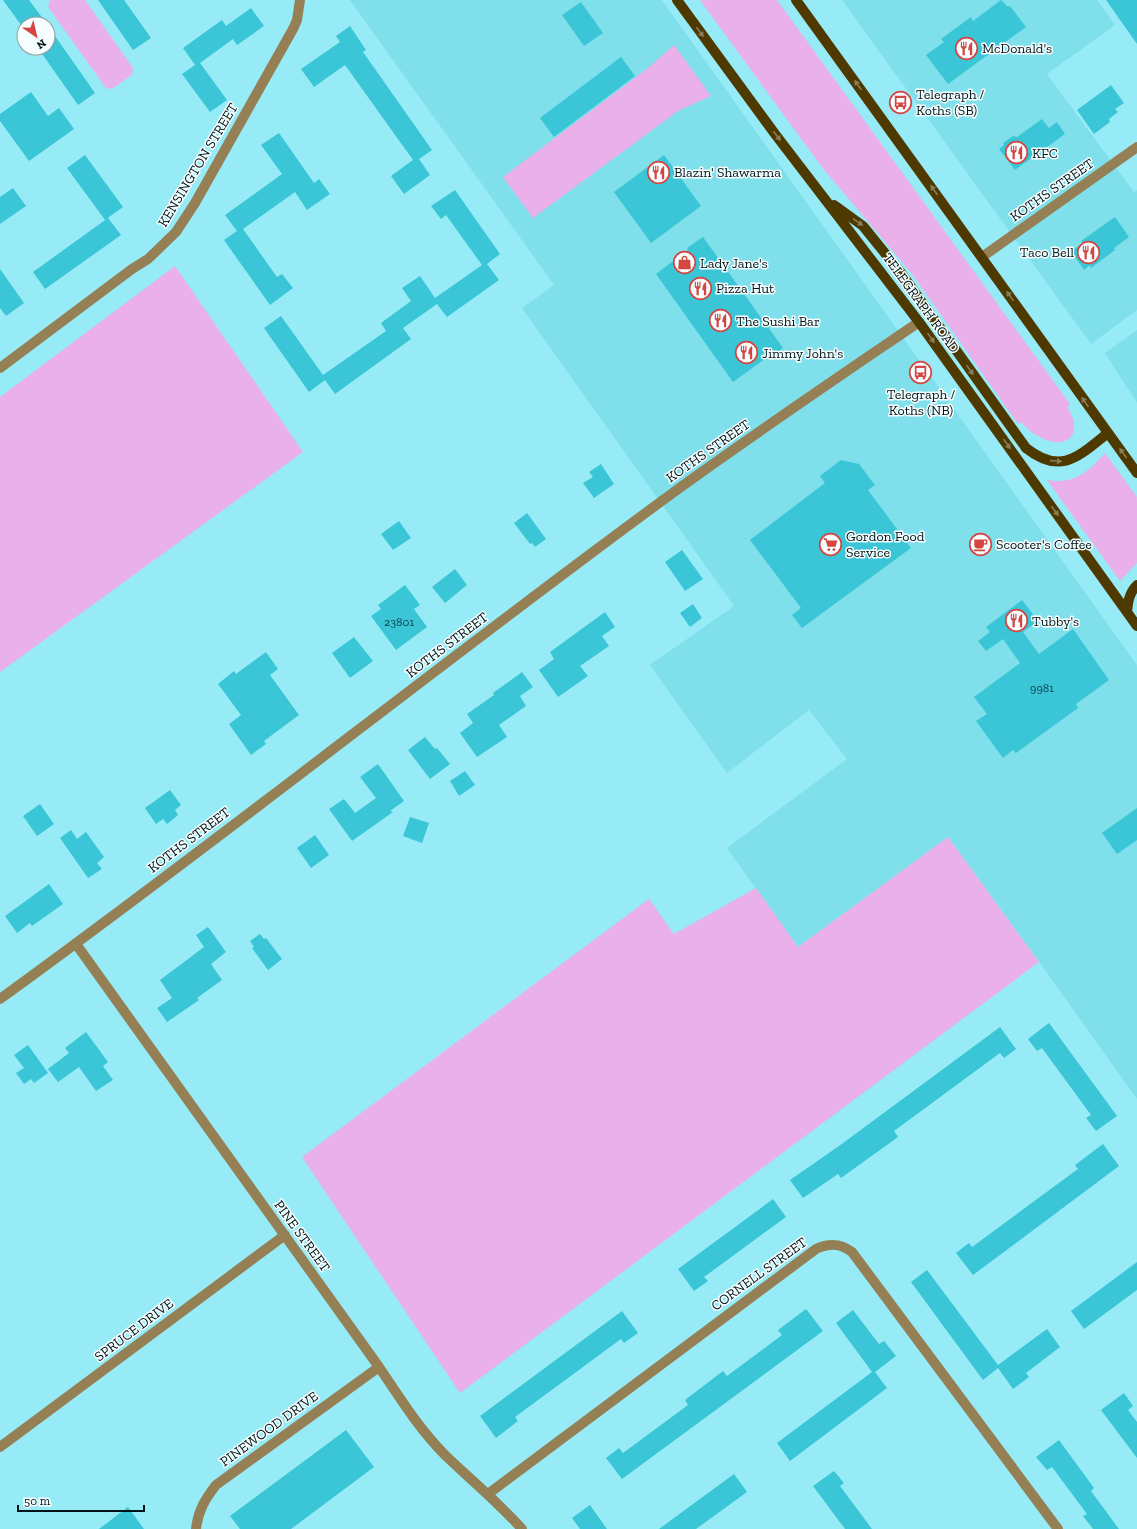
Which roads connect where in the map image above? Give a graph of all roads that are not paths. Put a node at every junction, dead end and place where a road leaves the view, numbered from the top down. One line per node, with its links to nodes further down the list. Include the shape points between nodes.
1 (300, 0): 8 (street, KENSINGTON STREET, via 293,29 176,232 148,259)
2 (677, 0): 5 (main road, TELEGRAPH ROAD, one-way to 5)
3 (796, 0): 6 (main road, one-way to 3)
4 (1137, 147): 6 (street, KOTHS STREET)
5 (826, 200): 7 (main road, TELEGRAPH ROAD); 9 (main road, one-way to 9, via 863,226 902,273 1026,448 1042,459 1064,462 1076,457)
6 (982, 257): 9 (main road, one-way to 6)
7 (919, 322): 12 (main road, TELEGRAPH ROAD, one-way to 12); 14 (street, KOTHS STREET, via 673,493)
8 (0, 368)
9 (1108, 433): 10 (main road, one-way to 9)
10 (1137, 473)
11 (1137, 585): 12 (main road, via 1129,597)
12 (1127, 612): 13 (main road, TELEGRAPH ROAD)
13 (1137, 626)
14 (76, 944): 15 (street, KOTHS STREET); 16 (street, PINE STREET)
15 (0, 999)
16 (285, 1236): 17 (street, PINE STREET); 18 (street, SPRUCE DRIVE)
17 (379, 1368): 19 (street, PINE STREET, via 426,1434); 20 (street, PINEWOOD DRIVE, via 216,1485 202,1505)
18 (0, 1447)
19 (488, 1494): 21 (street, PINE STREET); 22 (street, CORNELL STREET, via 816,1249 839,1244 852,1252)
20 (196, 1529)
21 (522, 1529)
22 (1058, 1529)

